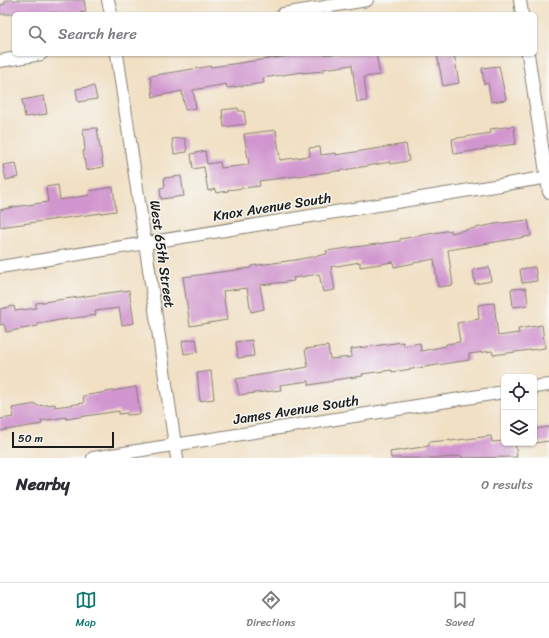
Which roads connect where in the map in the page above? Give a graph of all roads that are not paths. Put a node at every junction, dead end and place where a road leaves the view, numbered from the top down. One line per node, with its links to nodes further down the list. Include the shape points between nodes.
1 (108, 0): 4 (street)
2 (367, 0): 5 (street)
3 (520, 0): 6 (street)
4 (111, 12)
5 (295, 12)
6 (522, 12)
7 (29, 56): 10 (street)
8 (117, 56): 13 (street, West 65th Street)
9 (528, 56): 11 (street)
10 (0, 61)
11 (548, 177): 12 (street); 13 (street, Knox Avenue South)
12 (549, 192)
13 (145, 243): 14 (street, Knox Avenue South); 18 (street, West 65th Street)
14 (0, 267)
15 (549, 385): 16 (street)
16 (537, 387)
17 (501, 392): 18 (street, James Avenue South)
18 (175, 444): 19 (street, James Avenue South); 20 (street, West 65th Street)
19 (93, 458)
20 (177, 458)

